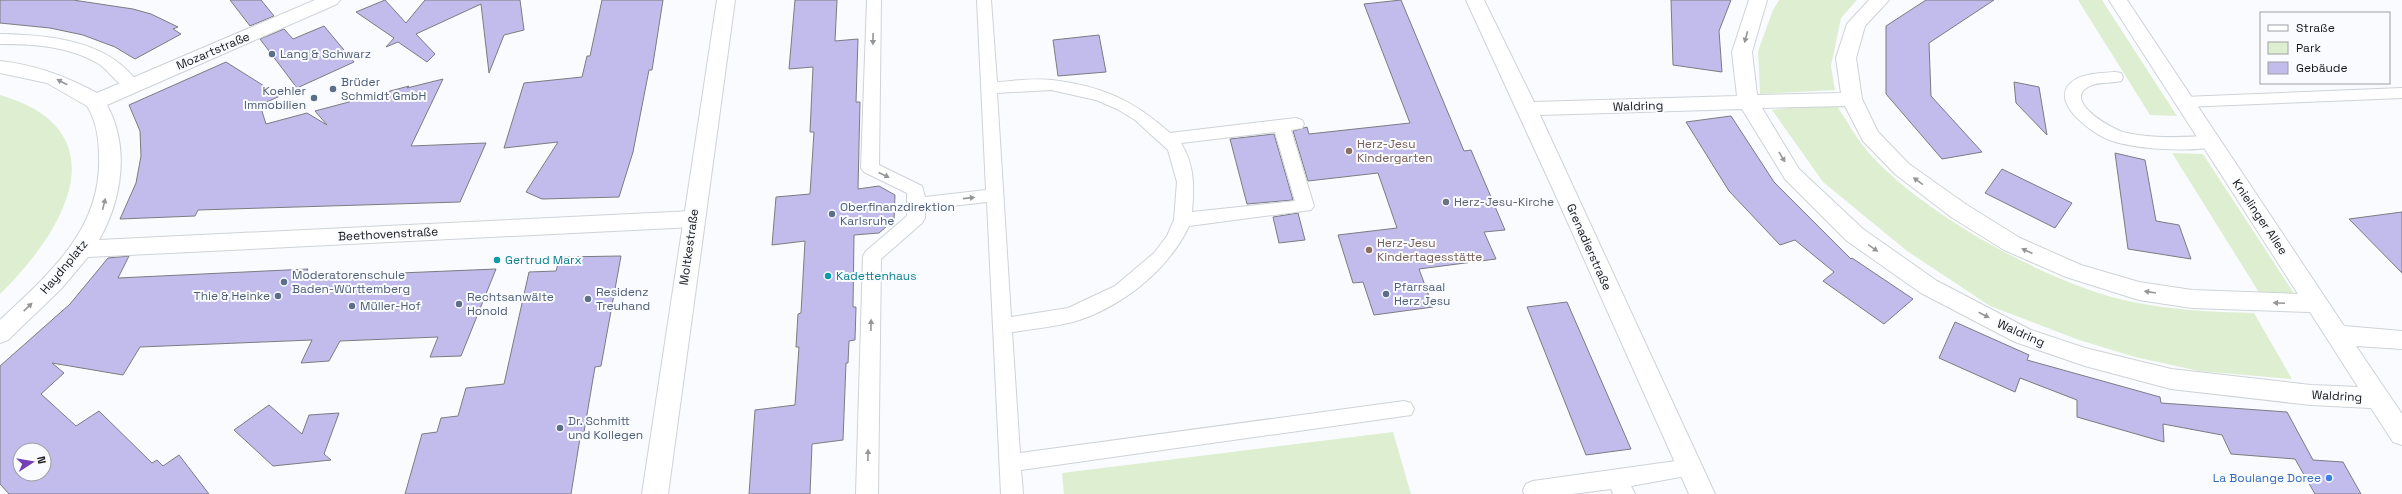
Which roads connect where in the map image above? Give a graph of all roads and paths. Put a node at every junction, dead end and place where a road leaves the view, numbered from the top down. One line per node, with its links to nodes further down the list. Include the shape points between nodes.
1 (331, 0): 12 (street, Mozartstraße)
2 (726, 0): 24 (street, Moltkestraße)
3 (874, 0): 23 (lane, one-way to 23, via 870,168 916,190)
4 (984, 0): 13 (lane)
5 (1475, 0): 19 (street, Grenadierstraße)
6 (1758, 0): 17 (street, Waldring, one-way to 17, via 1742,52)
7 (1880, 0): 15 (street, via 1856,24 1846,58)
8 (2118, 0): 18 (street, Knielinger Allee)
9 (0, 39): 12 (lane, via 38,41 87,50 104,58 123,73)
10 (0, 67): 16 (street, one-way to 10, via 57,79 26,70)
11 (2115, 77): 21 (lane, via 2092,78 2074,88 2076,107 2084,117 2113,134 2131,140)
12 (132, 86): 16 (street, Mozartstraße)
13 (989, 88): 20 (lane, via 1051,85 1100,95 1140,116); 22 (lane)
14 (2402, 93): 18 (lane)
15 (1852, 99): 17 (street, Waldring); 27 (street, one-way to 15, via 2192,299 2139,291 2074,271 2019,247 1959,211 1902,169 1870,136)
16 (95, 102): 26 (street, Haydnplatz, one-way to 16, via 102,215 110,184 111,156 105,125)
17 (1748, 102): 19 (street, Waldring); 32 (street, Waldring, one-way to 32, via 1792,174 1855,236 1929,287 2023,336 2085,357 2171,379 2311,395)
18 (2184, 102): 21 (street, Knielinger Allee)
19 (1528, 109): 36 (street, Grenadierstraße)
20 (1167, 139): 25 (lane, via 1175,147 1184,176); 25 (lane, via 1289,125 1305,206)
21 (2210, 142): 27 (street, Knielinger Allee)
22 (995, 195): 23 (lane, one-way to 22); 28 (lane)
23 (916, 204): 40 (lane, one-way to 23, via 872,256 916,218)
24 (693, 219): 26 (street, Beethovenstraße); 39 (street, Moltkestraße)
25 (1183, 220): 28 (lane, via 1174,239 1160,258 1122,291 1071,315)
26 (82, 249): 29 (street, Haydnplatz, one-way to 26, via 58,277)
27 (2318, 304): 30 (street, Knielinger Allee)
28 (1002, 326): 35 (lane)
29 (0, 334)
30 (2338, 335): 31 (street); 32 (street, Knielinger Allee)
31 (2402, 340)
32 (2378, 398): 34 (street, Knielinger Allee)
33 (1404, 409): 35 (lane)
34 (2402, 435)
35 (1010, 463): 41 (lane)
36 (1690, 468): 37 (lane); 42 (street, Grenadierstraße)
37 (1621, 486): 38 (lane)
38 (1533, 490)
39 (655, 494)
40 (867, 494)
41 (1012, 494)
42 (1702, 494)

